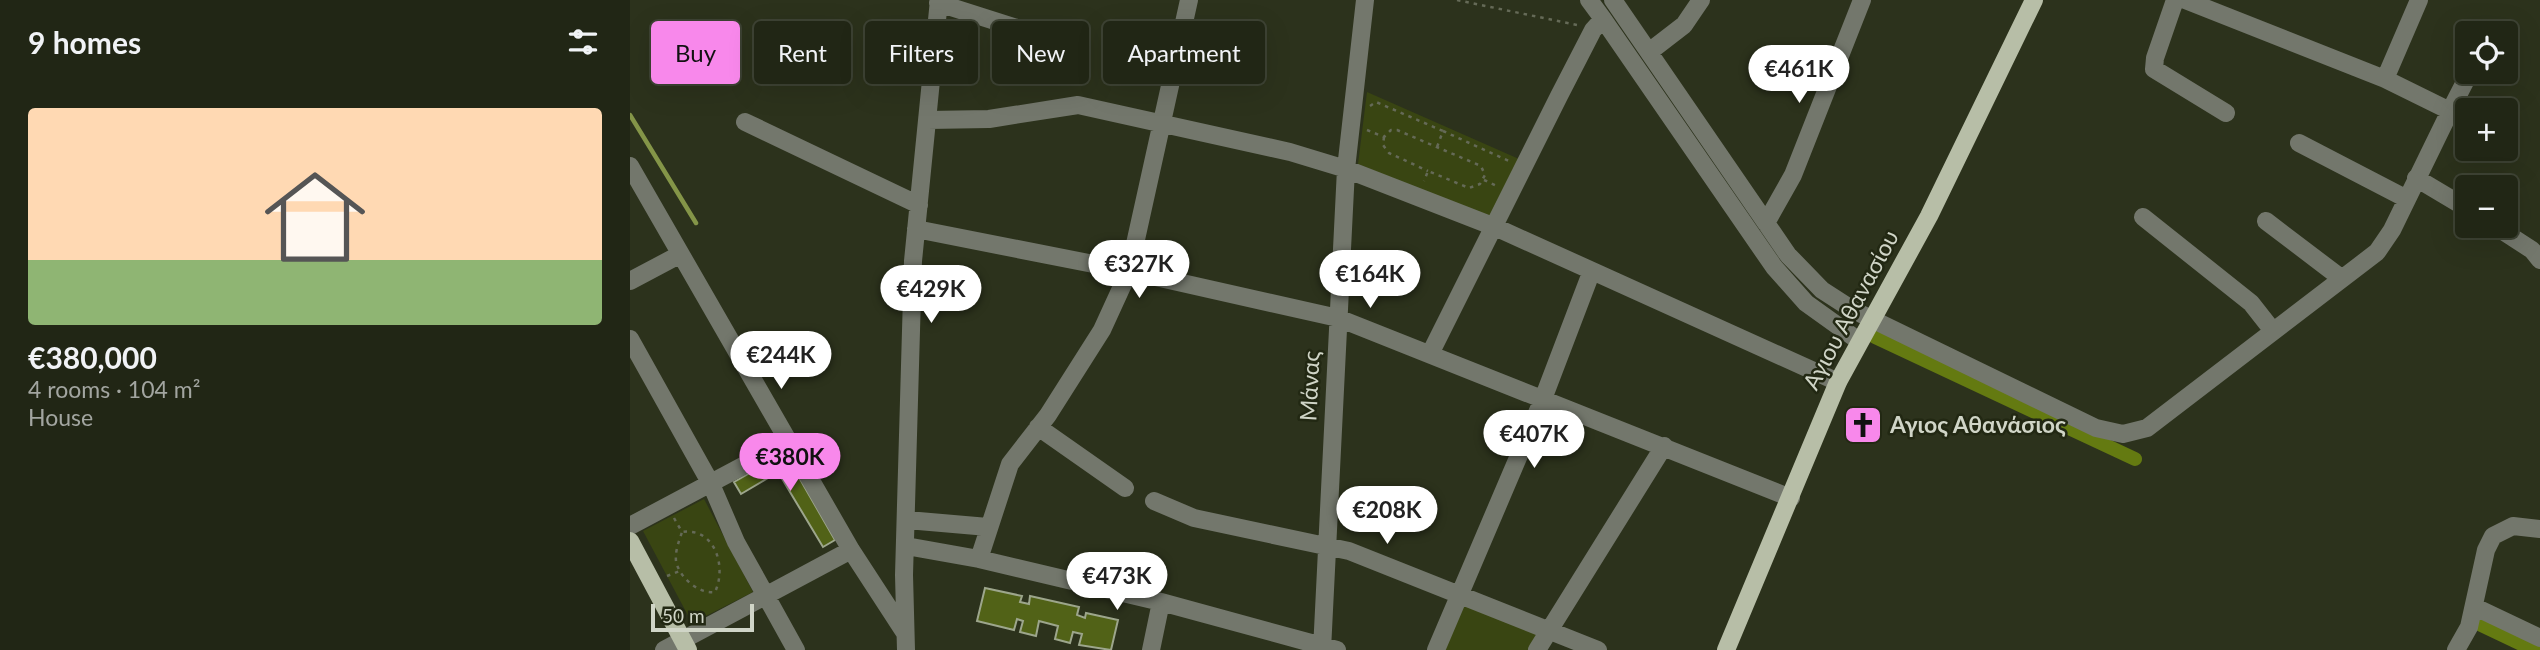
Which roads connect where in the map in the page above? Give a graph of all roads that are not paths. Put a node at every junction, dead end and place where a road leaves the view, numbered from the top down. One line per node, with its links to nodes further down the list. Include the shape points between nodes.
1 (1189, 0): 21 (street)
2 (1365, 0): 24 (street, Μάνας, via 1359,127)
3 (1589, 0): 13 (street)
4 (1613, 0): 14 (street)
5 (1701, 0): 14 (street, via 1684,25)
6 (1861, 0): 31 (street, via 1793,176)
7 (2034, 0): 42 (main road, Αγιου Αθανασίου)
8 (2175, 0): 18 (street, via 2154,69)
9 (2185, 0): 15 (street)
10 (2419, 0): 15 (street)
11 (938, 2): 12 (street); 19 (street)
12 (997, 21)
13 (1598, 25): 32 (street); 45 (street, via 1774,267 1806,303)
14 (1649, 52): 31 (street)
15 (2385, 79): 17 (street)
16 (2464, 84): 17 (street)
17 (2450, 111): 25 (street)
18 (2226, 113)
19 (928, 120): 21 (street, via 980,120 1078,105); 28 (street)
20 (745, 122): 28 (street)
21 (1160, 122): 24 (street); 37 (street)
22 (2299, 143): 26 (street)
23 (630, 166): 35 (street)
24 (1346, 169): 32 (street); 41 (street, Μάνας)
25 (2416, 178): 26 (street); 27 (street)
26 (2405, 198): 39 (street, via 2381,248)
27 (2455, 201)
28 (919, 205): 33 (street)
29 (2143, 217): 43 (street, via 2251,303)
30 (2266, 221): 39 (street)
31 (1766, 223): 42 (street, via 1812,281)
32 (1495, 227): 38 (street); 46 (street)
33 (916, 229): 37 (street); 56 (street)
34 (2513, 238): 36 (street)
35 (680, 255): 40 (street); 50 (street)
36 (2540, 260)
37 (1129, 271): 41 (street); 49 (street, via 1102,330)
38 (1591, 272): 47 (street); 48 (street)
39 (2341, 278): 43 (street)
40 (630, 281)
41 (1338, 318): 46 (street); 61 (street, Μάνας)
42 (1872, 320): 43 (street, via 2096,428 2123,434 2147,428); 45 (main road, Αγιου Αθανασίου)
43 (2273, 331)
44 (630, 339): 52 (street)
45 (1859, 341): 47 (main road, Αγιου Αθανασίου)
46 (1430, 354): 48 (street)
47 (1838, 382): 54 (main road, Αγιου Αθανασίου)
48 (1543, 399): 51 (street); 66 (street)
49 (1038, 427): 53 (street); 58 (street, via 1006,472)
50 (788, 442): 52 (street); 63 (street)
51 (1664, 446): 54 (street); 69 (street)
52 (711, 484): 57 (street); 65 (street, via 736,542)
53 (1125, 488)
54 (1791, 498): 80 (main road, Αγιου Αθανασίου)
55 (1154, 501): 61 (street, via 1194,518)
56 (907, 520): 58 (street); 62 (street)
57 (630, 526)
58 (988, 527): 64 (street)
59 (2540, 529): 68 (street, via 2513,526 2493,536)
60 (630, 541): 72 (main road)
61 (1325, 544): 66 (street); 73 (street, Μάνας)
62 (906, 546): 64 (street); 71 (street)
63 (851, 550): 65 (street); 71 (street)
64 (979, 559): 67 (street)
65 (768, 597): 72 (street); 75 (street)
66 (1460, 597): 69 (street); 77 (street)
67 (1161, 602): 73 (street); 76 (street)
68 (2474, 607): 70 (street); 81 (street)
69 (1548, 631): 78 (street); 79 (street)
70 (2540, 638)
71 (905, 642)
72 (685, 645): 74 (street)
73 (1327, 648)
74 (664, 650)
75 (796, 650)
76 (1151, 650)
77 (1436, 650)
78 (1537, 650)
79 (1598, 650)
80 (1726, 650)
81 (2456, 650)

